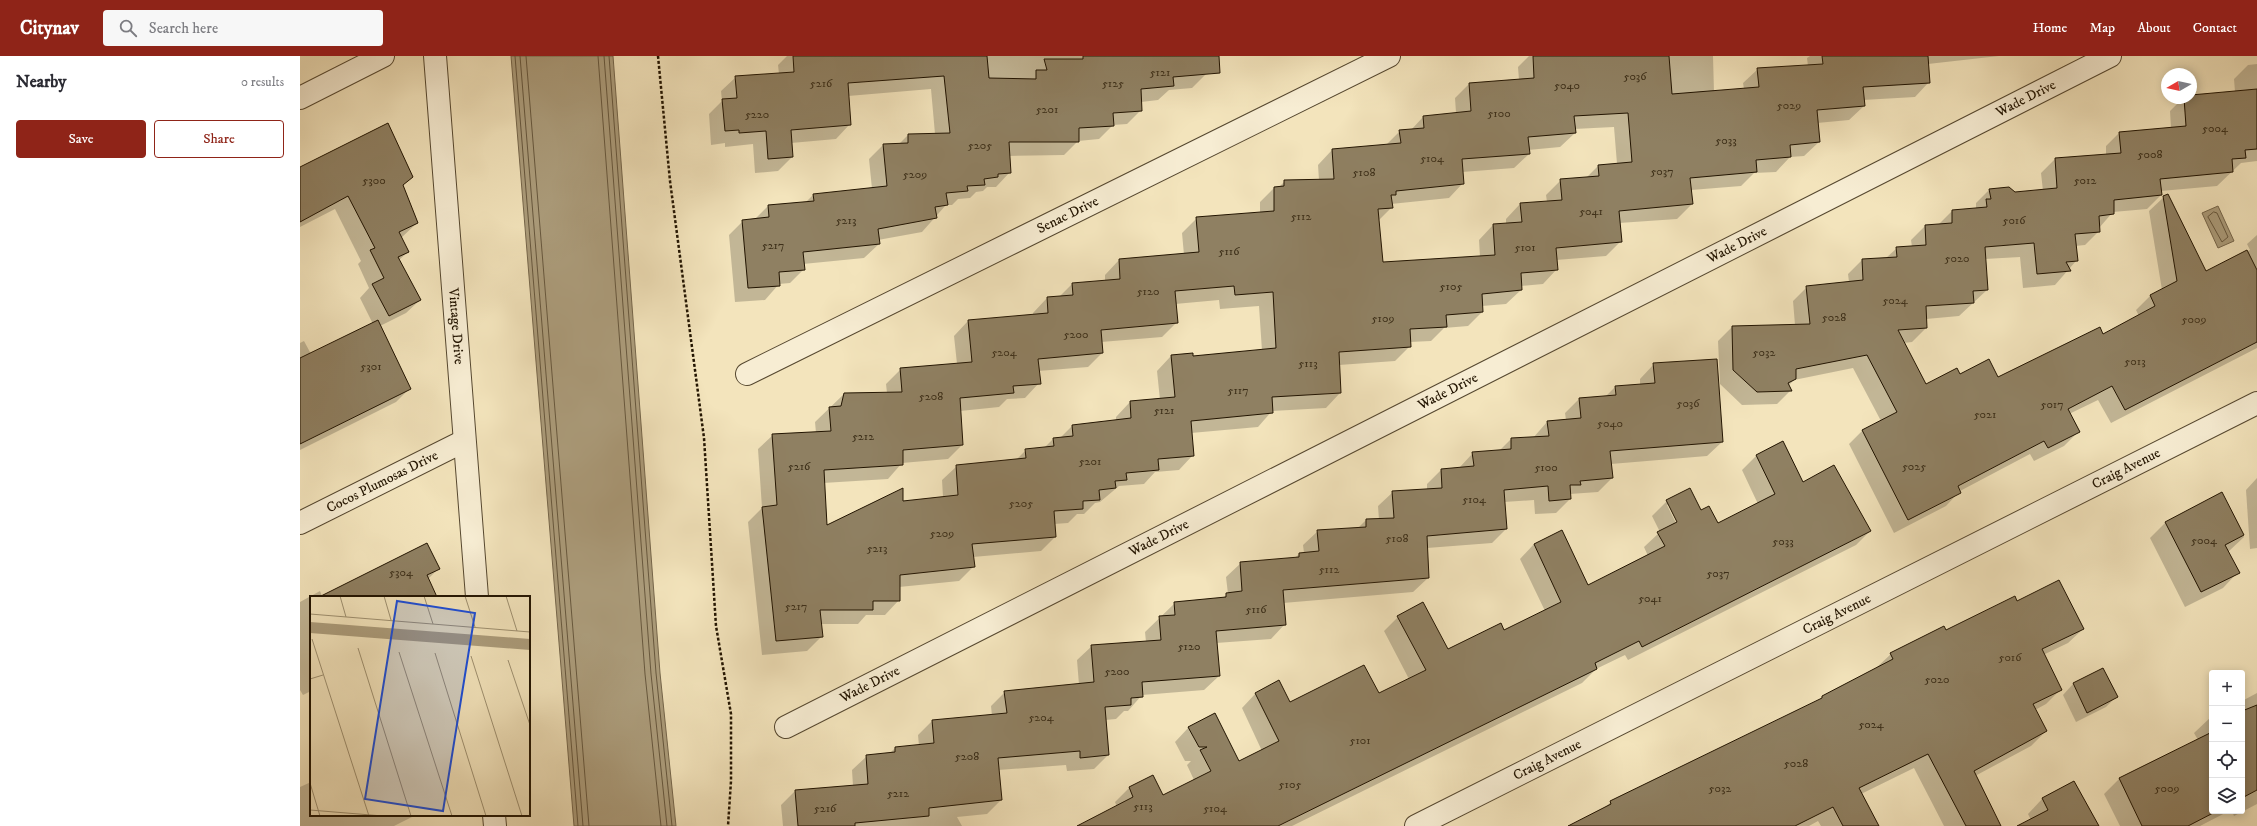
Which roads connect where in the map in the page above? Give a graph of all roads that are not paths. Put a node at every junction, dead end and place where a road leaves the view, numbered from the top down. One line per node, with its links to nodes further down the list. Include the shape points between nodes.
1 (383, 56): 5 (street)
2 (435, 56): 8 (street, Vintage Drive)
3 (1389, 56): 6 (street, Senac Drive)
4 (2110, 56): 11 (street, Wade Drive)
5 (300, 98)
6 (747, 374)
7 (2257, 403): 14 (street, Craig Avenue)
8 (464, 441): 9 (street, Cocos Plumosas Drive); 10 (street, Vintage Drive)
9 (300, 523)
10 (477, 596)
11 (786, 727)
12 (494, 816): 13 (street)
13 (495, 826)
14 (1416, 826)

